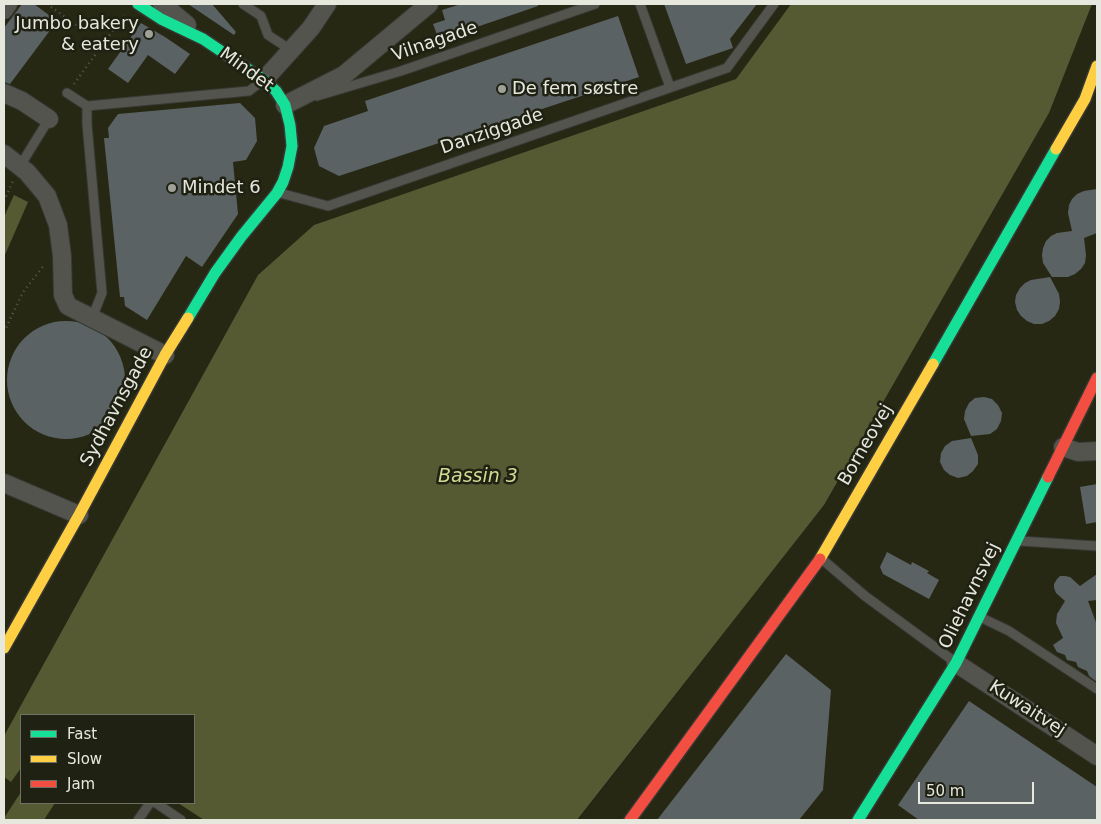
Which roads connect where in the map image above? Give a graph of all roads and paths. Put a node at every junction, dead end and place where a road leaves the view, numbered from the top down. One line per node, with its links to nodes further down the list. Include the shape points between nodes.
1 (8, 4): 11 (street)
2 (47, 4): 13 (path)
3 (138, 4): 14 (street, Mindet)
4 (162, 4): 14 (street, Mindet)
5 (243, 4): 15 (lane, via 261,16 268,35)
6 (327, 4): 15 (street)
7 (428, 4): 21 (street, via 344,75)
8 (595, 4): 21 (lane, Vilnagade, via 401,71)
9 (640, 4): 18 (lane)
10 (774, 4): 18 (lane, Danziggade, via 727,68)
11 (4, 10)
12 (125, 14): 20 (path)
13 (79, 27)
14 (203, 39): 17 (street, Mindet)
15 (291, 50): 17 (street)
16 (1097, 66): 39 (street, Borneovej, via 1085,99)
17 (264, 80): 21 (street, Mindet); 22 (lane, via 250,91)
18 (670, 87): 26 (lane, Danziggade, via 328,206)
19 (4, 93): 23 (street)
20 (68, 93): 22 (lane)
21 (285, 105): 26 (street, Mindet, via 292,146 286,174)
22 (87, 106): 29 (lane, via 102,293)
23 (49, 119): 25 (lane)
24 (4, 154): 25 (street)
25 (20, 166): 27 (path); 28 (street, via 46,196 58,225)
26 (277, 193): 31 (street, Sydhavnsgade, via 215,273)
27 (4, 201)
28 (62, 256): 29 (street, via 63,295 68,306); 30 (path, via 47,260 23,292)
29 (92, 318): 31 (street)
30 (4, 332)
31 (165, 355): 36 (street, Sydhavnsgade)
32 (1097, 378): 33 (street, Oliehavnsvej)
33 (1063, 447): 34 (street, via 1078,452); 37 (street, Oliehavnsvej)
34 (1097, 451)
35 (4, 483): 36 (street)
36 (79, 515): 41 (street, Sydhavnsgade)
37 (1017, 541): 38 (lane); 40 (street, Oliehavnsvej)
38 (1097, 546)
39 (821, 558): 42 (lane, via 865,596); 49 (street, Borneovej)
40 (979, 616): 42 (street, Oliehavnsvej); 43 (lane, via 1008,631)
41 (4, 648)
42 (956, 663): 44 (street, Kuwaitvej); 50 (street, Oliehavnsvej)
43 (1097, 689)
44 (1097, 756)
45 (149, 804): 47 (lane)
46 (157, 804): 48 (lane)
47 (138, 820)
48 (181, 820)
49 (630, 820)
50 (858, 820)

